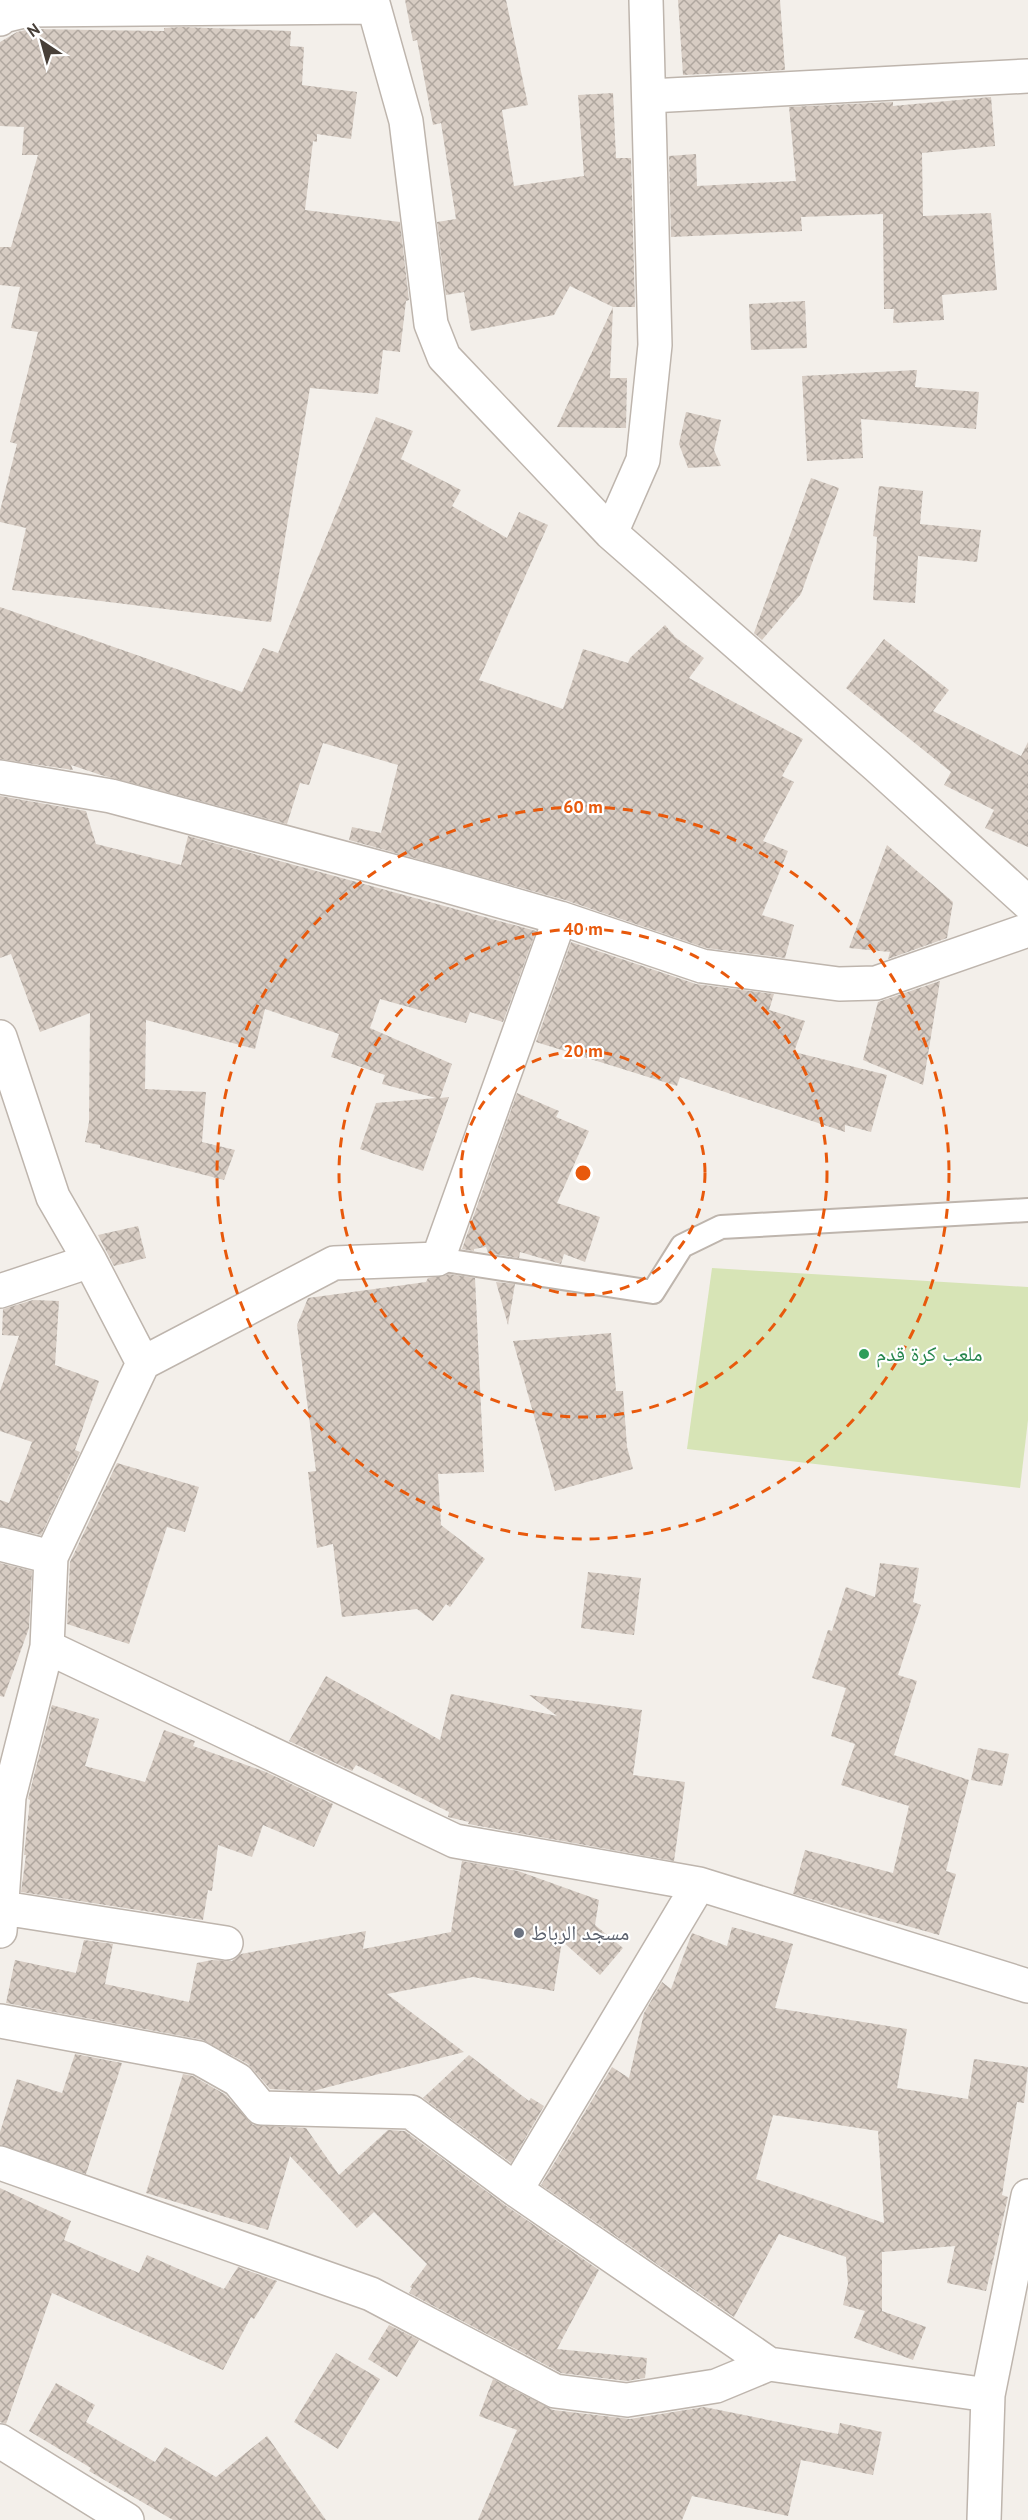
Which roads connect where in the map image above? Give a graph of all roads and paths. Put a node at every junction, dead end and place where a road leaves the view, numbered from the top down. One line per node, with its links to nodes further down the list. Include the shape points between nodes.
1 (646, 0): 5 (street)
2 (373, 4): 3 (street, via 28,10); 6 (street, via 406,121 431,324 444,357)
3 (0, 19)
4 (1028, 76): 5 (street)
5 (650, 96): 6 (street, via 655,345 643,460)
6 (611, 533): 8 (street)
7 (0, 777): 9 (street, via 111,796)
8 (1028, 903)
9 (560, 918): 10 (street, via 702,966 839,984 876,983); 13 (street)
10 (1028, 930)
11 (0, 1037): 14 (street, via 53,1197)
12 (1028, 1210): 13 (lane, via 721,1227 681,1246 652,1292)
13 (438, 1259): 16 (street, via 334,1263)
14 (90, 1261): 15 (street); 16 (street)
15 (0, 1291)
16 (143, 1363): 18 (street)
17 (0, 1544): 18 (street)
18 (51, 1557): 19 (street)
19 (47, 1647): 20 (street); 21 (street, via 454,1841)
20 (4, 1797): 22 (street)
21 (699, 1884): 24 (street); 27 (street)
22 (1, 1919): 23 (street)
23 (226, 1942)
24 (1028, 1986)
25 (0, 2021): 27 (street, via 198,2058 238,2080 261,2108 411,2112)
26 (0, 2163): 29 (street, via 371,2294 555,2391 627,2400 716,2386)
27 (516, 2190): 29 (street)
28 (1028, 2196): 30 (street)
29 (769, 2364): 30 (street)
30 (988, 2395): 33 (street)
31 (0, 2441): 32 (street)
32 (128, 2520)
33 (984, 2520)

